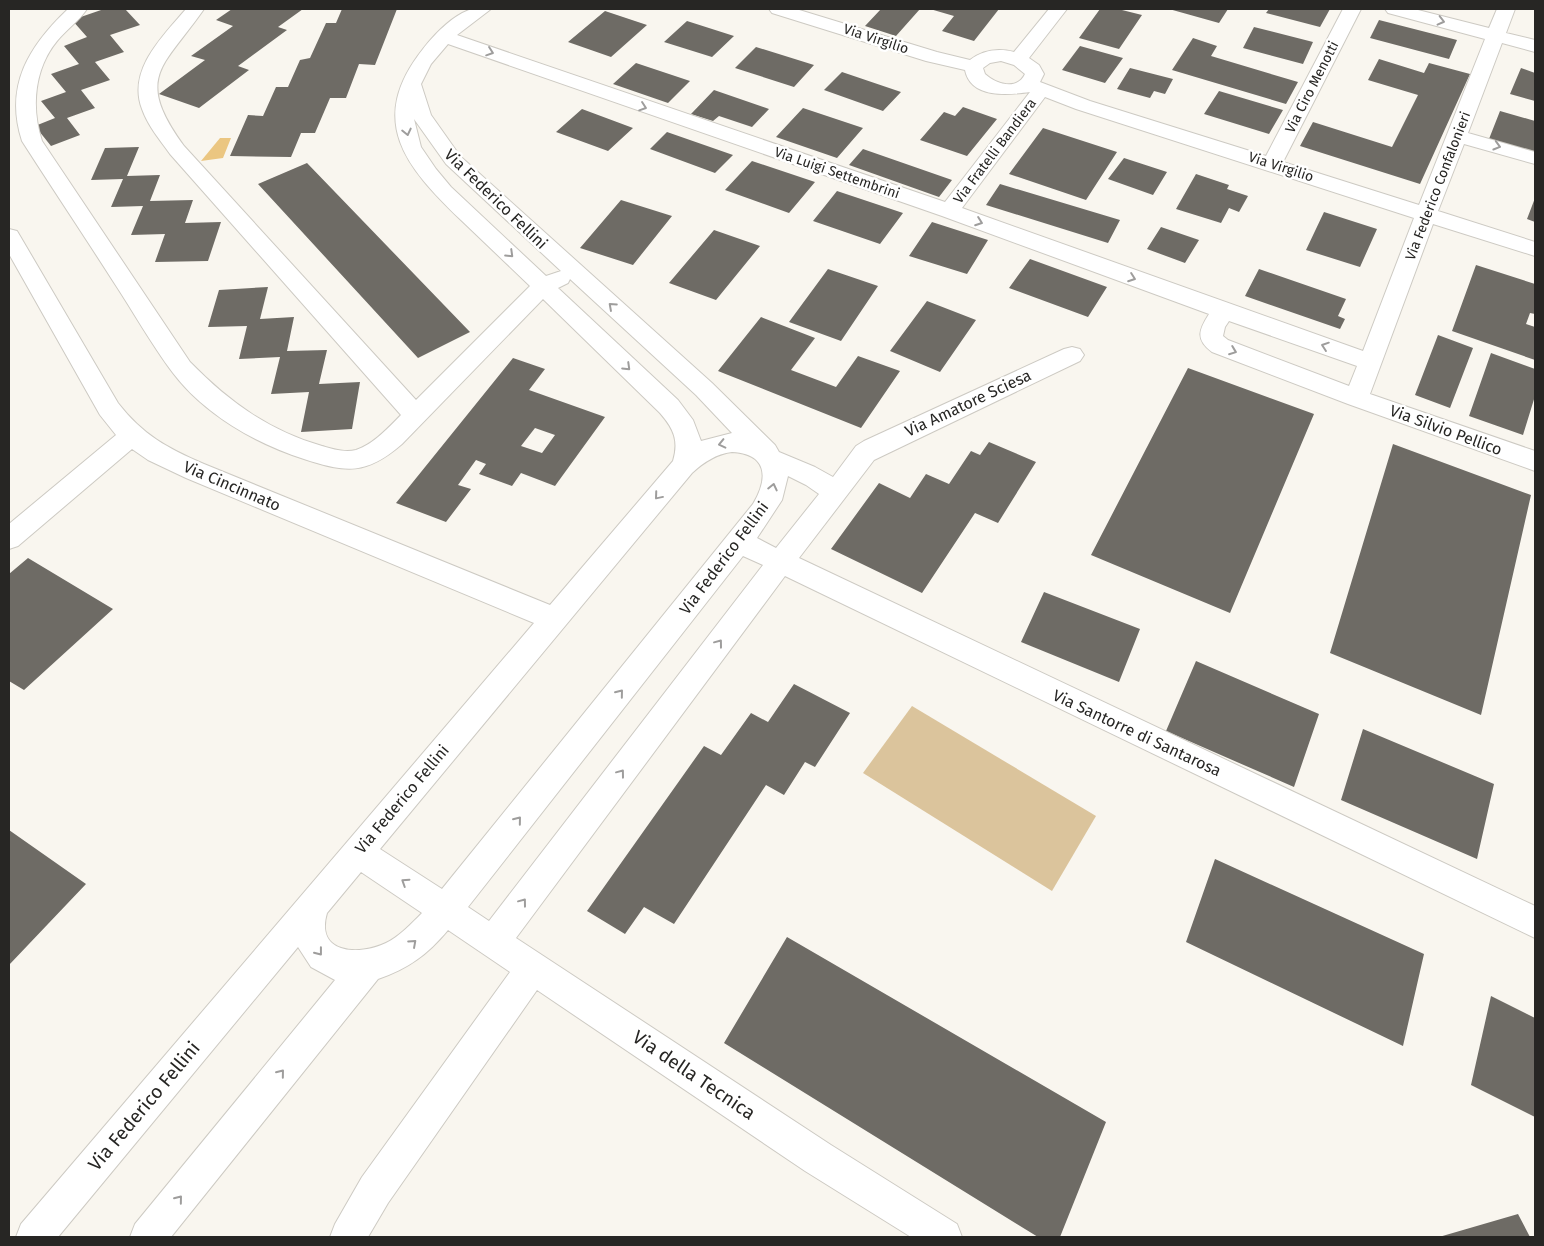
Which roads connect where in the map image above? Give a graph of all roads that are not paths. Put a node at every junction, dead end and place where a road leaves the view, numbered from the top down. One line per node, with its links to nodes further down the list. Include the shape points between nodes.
1 (78, 9): 30 (street, via 44,46 31,73 25,111 28,132 38,152 182,368 214,400 258,432 289,446 340,460 358,459 375,452)
2 (195, 9): 30 (street, via 160,53 148,75 149,100 160,127)
3 (454, 9): 9 (street)
4 (778, 9): 14 (street, Via Virgilio, via 933,57)
5 (1058, 9): 13 (street)
6 (1352, 9): 19 (street, Via Ciro Menotti)
7 (1394, 9): 10 (street, one-way to 10)
8 (1506, 9): 10 (street, Via Federico Confalonieri)
9 (477, 11): 11 (street)
10 (1496, 35): 12 (street); 17 (street, Via Federico Confalonieri)
11 (444, 37): 15 (street, via 424,60); 20 (street, Via Luigi Settembrini, one-way to 20)
12 (1535, 46)
13 (1019, 58): 14 (street, via 992,56); 16 (street, via 1032,68)
14 (974, 66): 16 (street, via 977,78 990,86)
15 (411, 84): 24 (street, Via Federico Fellini, via 421,115 446,153); 25 (street, Via Federico Fellini, one-way to 25, via 405,125 420,164 444,192)
16 (1033, 88): 19 (street, Via Virgilio); 20 (street, Via Fratelli Bandiera)
17 (1458, 136): 18 (street, one-way to 18); 21 (street, Via Federico Confalonieri)
18 (1535, 158)
19 (1272, 164): 21 (street, Via Virgilio)
20 (949, 212): 26 (street, Via Luigi Settembrini, one-way to 26)
21 (1426, 214): 23 (street, Via Virgilio); 28 (street, Via Federico Confalonieri)
22 (9, 236): 31 (street, Via Cincinnato, via 110,409)
23 (1535, 249)
24 (573, 272): 25 (street); 32 (street, Via Federico Fellini, one-way to 24, via 704,389)
25 (543, 286): 30 (street); 34 (street, Via Federico Fellini, one-way to 34, via 681,422 689,441)
26 (1228, 312): 28 (street, Via Luigi Settembrini, one-way to 26); 29 (street, Via Silvio Pellico, one-way to 29, via 1221,316 1212,330 1212,340 1220,346)
27 (1072, 355): 35 (street, Via Amatore Sciesa, via 873,448 865,453)
28 (1371, 362): 29 (street, Via Federico Confalonieri)
29 (1356, 398): 33 (street, Via Silvio Pellico)
30 (416, 415)
31 (131, 436): 36 (street); 39 (street, Via Cincinnato, via 148,450 179,464)
32 (769, 456): 34 (street, one-way to 34, via 750,443 724,443 708,449); 35 (street, via 819,480); 37 (street, Via Federico Fellini, one-way to 32, via 772,495 776,476)
33 (1535, 461)
34 (683, 466): 39 (street, Via Federico Fellini, one-way to 39)
35 (833, 494): 38 (street)
36 (9, 539)
37 (739, 542): 38 (street, Via Santorre di Santarosa); 42 (street, Via Federico Fellini, one-way to 37)
38 (780, 563): 43 (street, Via Santorre di Santarosa); 44 (street, one-way to 38)
39 (554, 619): 40 (street, Via Federico Fellini)
40 (358, 852): 41 (street, Via Federico Fellini); 42 (street, Via della Tecnica, one-way to 40)
41 (313, 907): 45 (street, Via Federico Fellini, one-way to 45, via 308,918 308,931 318,953 333,964); 47 (street, Via Federico Fellini)
42 (446, 909): 44 (street, Via della Tecnica); 45 (street, Via Federico Fellini, one-way to 42, via 404,950)
43 (1535, 922)
44 (494, 941): 46 (street, Via della Tecnica)
45 (369, 964): 48 (street, Via Federico Fellini, one-way to 45)
46 (533, 967): 49 (street, via 375,1190); 50 (street, Via della Tecnica, via 818,1158)
47 (34, 1237)
48 (148, 1237)
49 (348, 1237)
50 (944, 1237)

